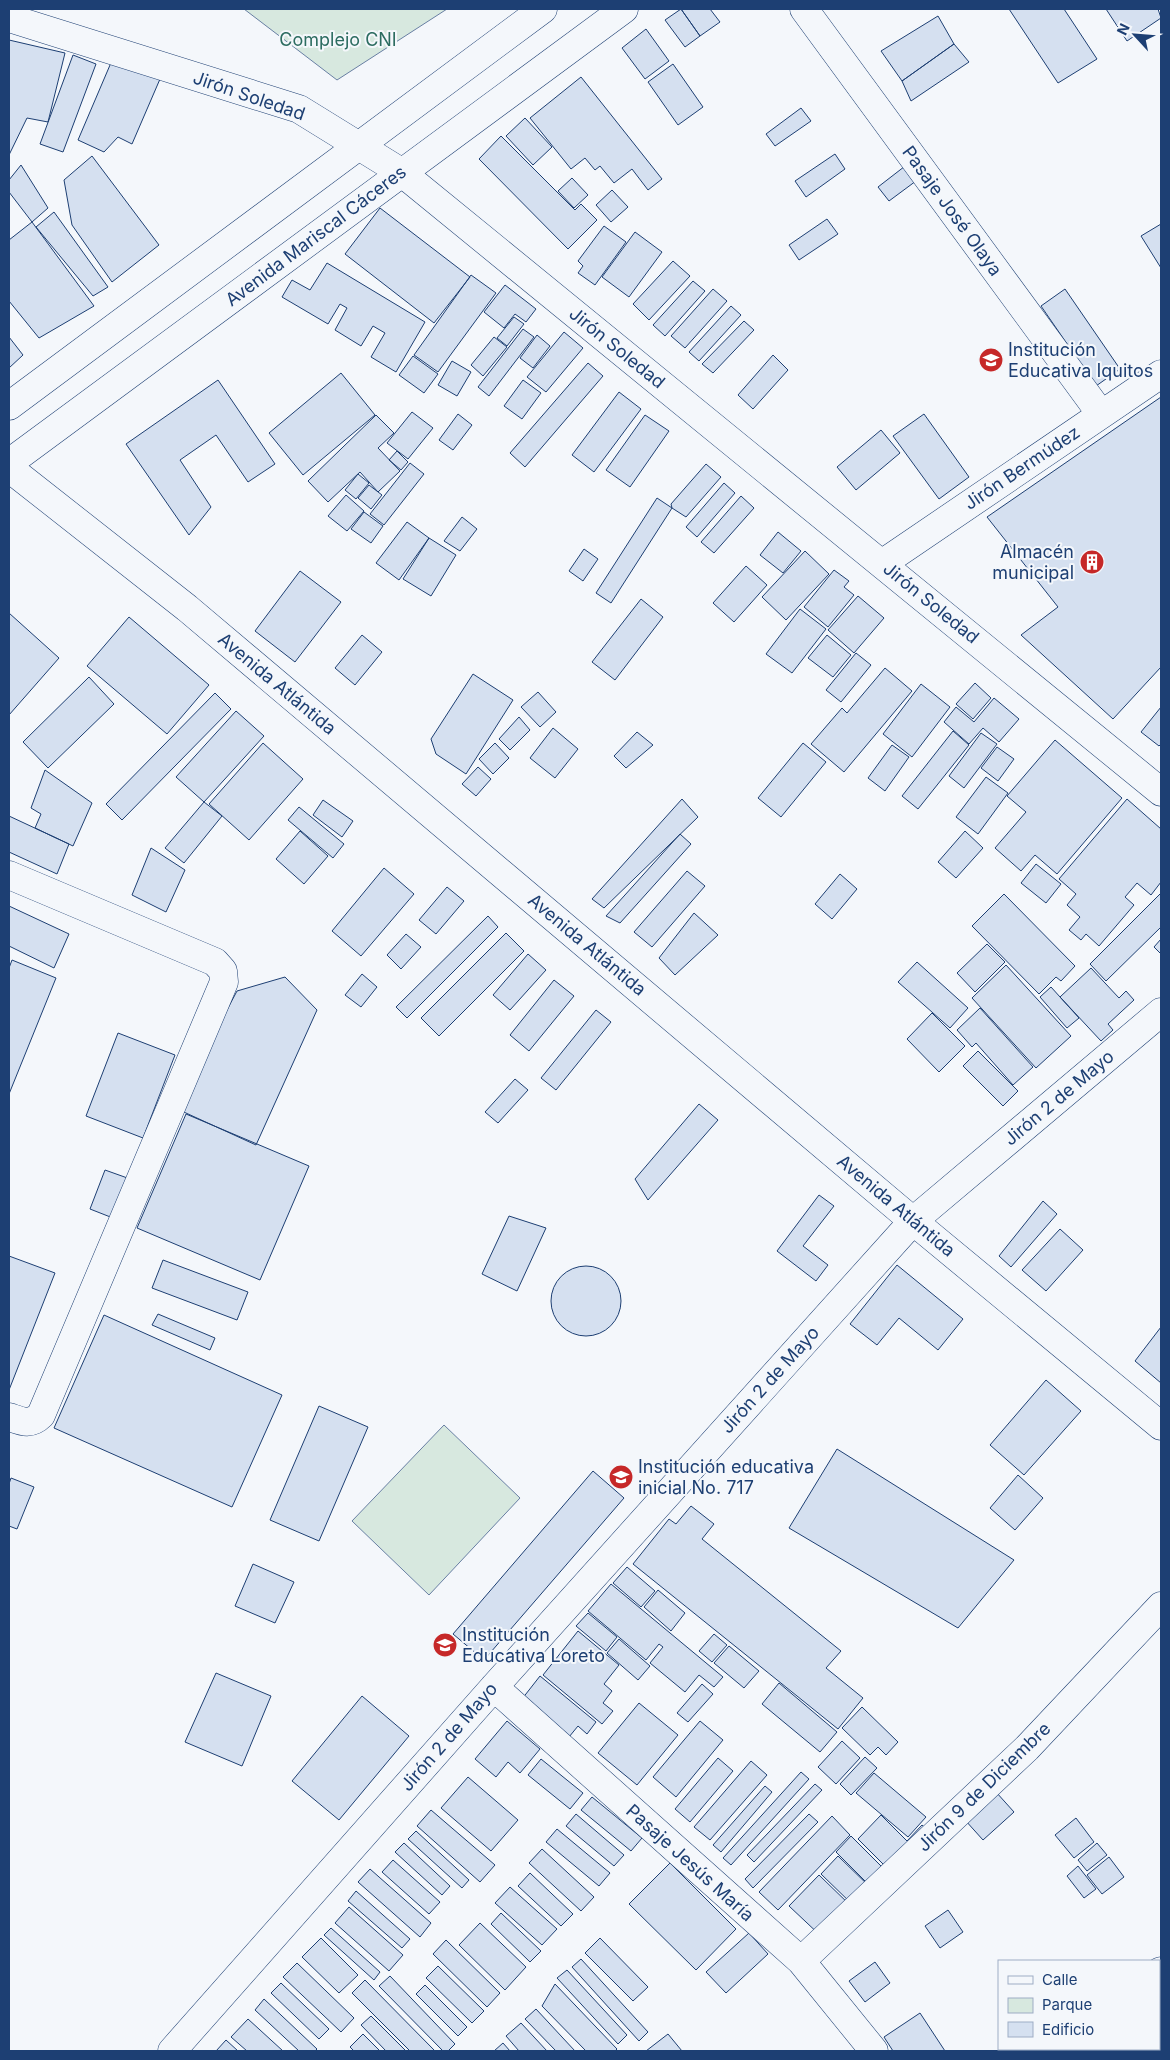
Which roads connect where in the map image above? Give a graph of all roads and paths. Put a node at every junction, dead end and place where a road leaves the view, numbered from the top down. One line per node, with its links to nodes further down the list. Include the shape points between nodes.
1 (543, 9): 5 (street)
2 (624, 9): 6 (street, Avenida Mariscal Cáceres)
3 (804, 9): 9 (street, Pasaje José Olaya)
4 (9, 18): 5 (street, Jirón Soledad, via 299,110)
5 (358, 146): 6 (street, Jirón Soledad); 8 (street)
6 (402, 172): 10 (street, Avenida Mariscal Cáceres); 12 (street, Jirón Soledad)
7 (1161, 374): 9 (street, Jirón Bermúdez)
8 (9, 406)
9 (1101, 414): 12 (street, Jirón Bermúdez)
10 (9, 463)
11 (9, 468): 16 (street, Avenida Atlántida, via 187,608)
12 (883, 563): 13 (street, Jirón Soledad)
13 (1161, 792)
14 (9, 875): 17 (street, via 215,962 223,971 224,982 41,1415 24,1423)
15 (1161, 1012): 16 (street, Jirón 2 de Mayo)
16 (913, 1221): 18 (street, Avenida Atlántida); 20 (street, Jirón 2 de Mayo)
17 (9, 1417)
18 (1161, 1426)
19 (1161, 1606): 21 (street, Jirón 9 de Diciembre, via 1027,1748)
20 (494, 1686): 21 (street, Pasaje Jesús María); 22 (street, Jirón 2 de Mayo)
21 (802, 1961): 23 (street, Pasaje Jesús María)
22 (176, 2050)
23 (874, 2051)

